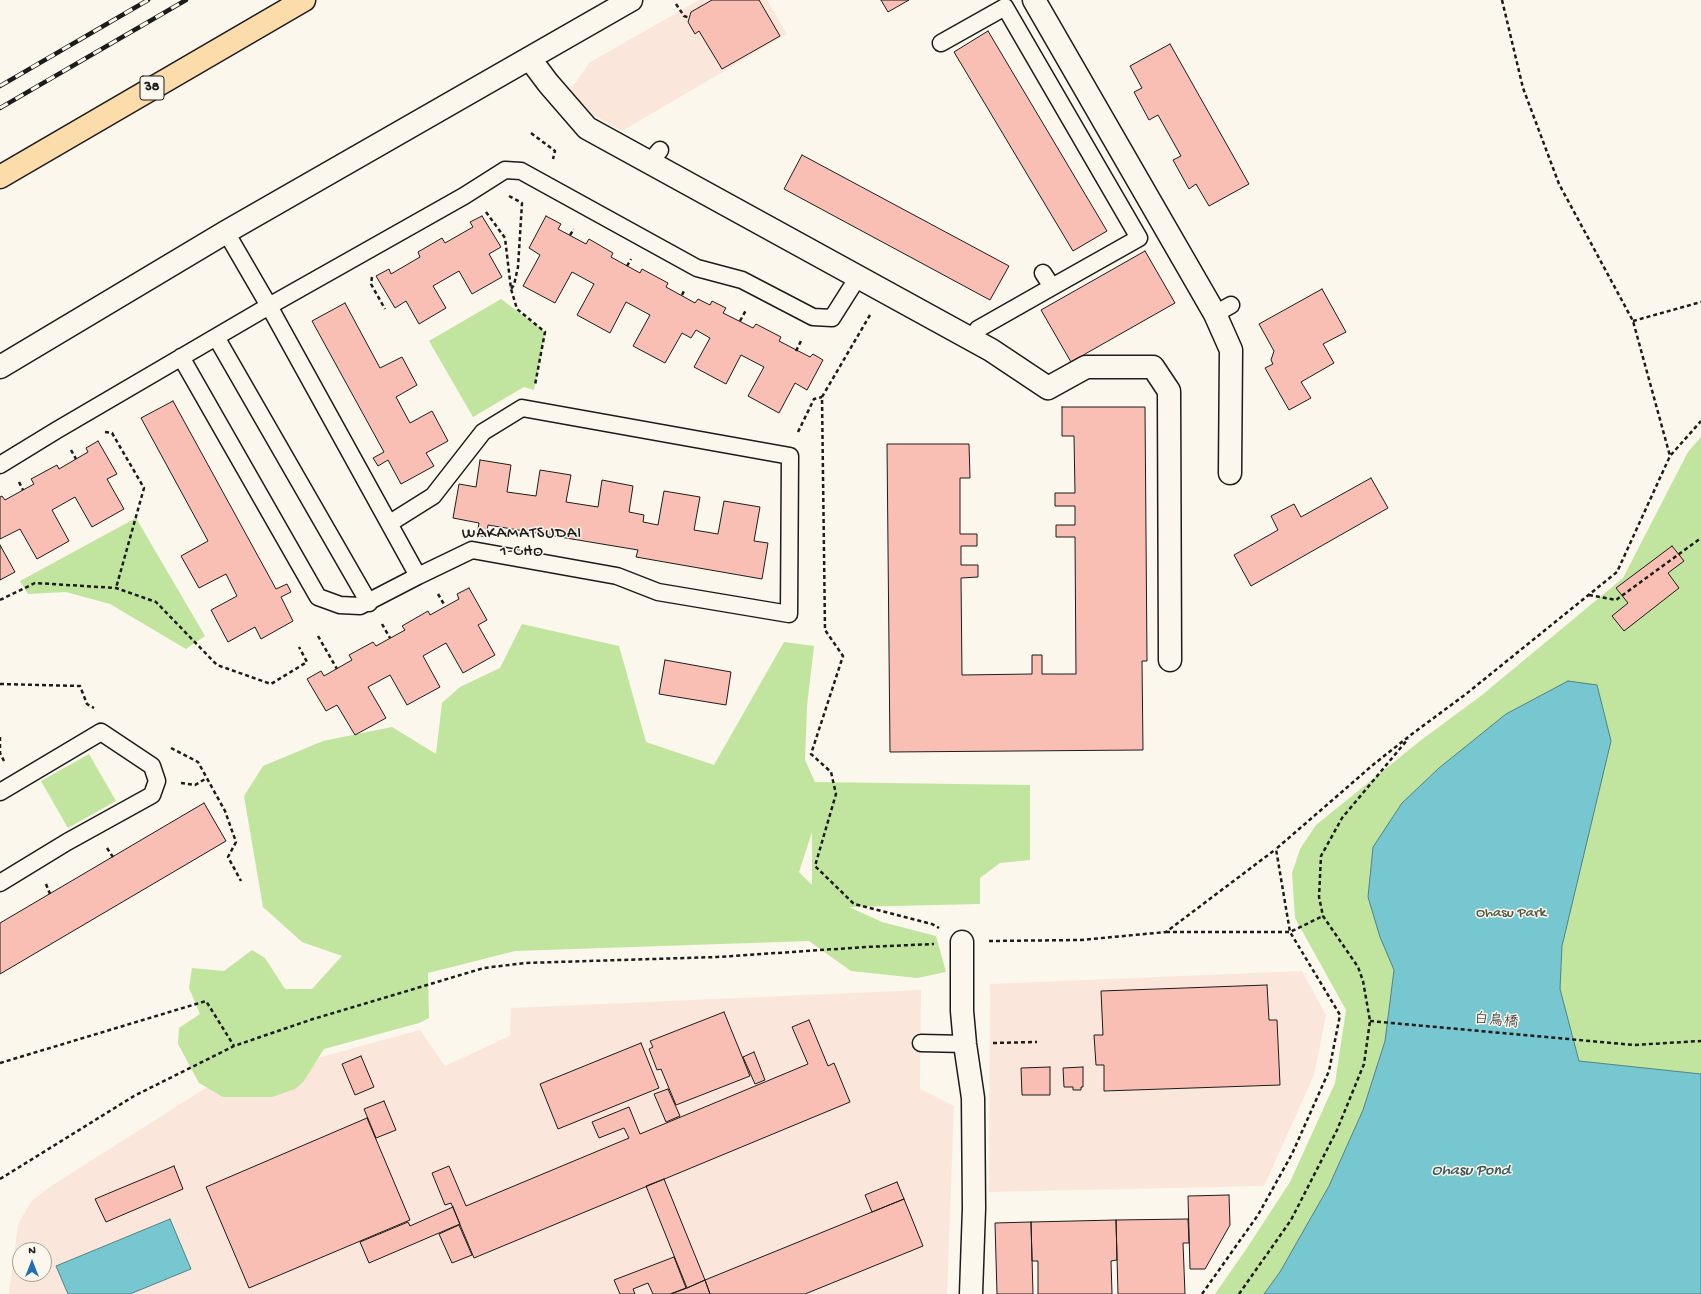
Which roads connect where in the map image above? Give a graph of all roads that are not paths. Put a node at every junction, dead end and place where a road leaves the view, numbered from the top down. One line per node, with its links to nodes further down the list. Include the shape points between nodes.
1 (304, 0): 6 (main road, 38)
2 (631, 0): 5 (street)
3 (1034, 0): 17 (street, via 1223,309 1231,350)
4 (941, 43): 10 (lane, via 1005,7 1139,238)
5 (530, 59): 7 (street); 9 (street, via 587,128 655,157)
6 (0, 177)
7 (226, 232): 11 (lane); 15 (street)
8 (1043, 273): 10 (lane)
9 (858, 277): 11 (lane, via 832,318 813,317 742,280 697,268 521,171 505,170 464,196); 13 (street)
10 (1052, 288): 13 (lane, via 978,329)
11 (269, 306): 12 (lane); 18 (lane)
12 (216, 337): 14 (lane); 20 (lane)
13 (970, 339): 21 (street, via 1048,388 1086,367 1153,367 1170,391)
14 (181, 358): 16 (lane); 20 (lane, via 318,597 340,606 360,606)
15 (0, 367)
16 (0, 465)
17 (1230, 473)
18 (390, 523): 19 (lane); 19 (lane, via 433,496 484,432 522,408 790,456 789,614 658,592 617,576 472,550)
19 (418, 576): 20 (lane)
20 (369, 603)
21 (1170, 660)
22 (0, 792): 23 (lane, via 101,732 152,766 157,781 152,795)
23 (0, 883)
24 (962, 942): 26 (street, via 962,1011)
25 (921, 1043): 26 (lane)
26 (965, 1044): 27 (street, via 973,1098 974,1208)
27 (971, 1294)

